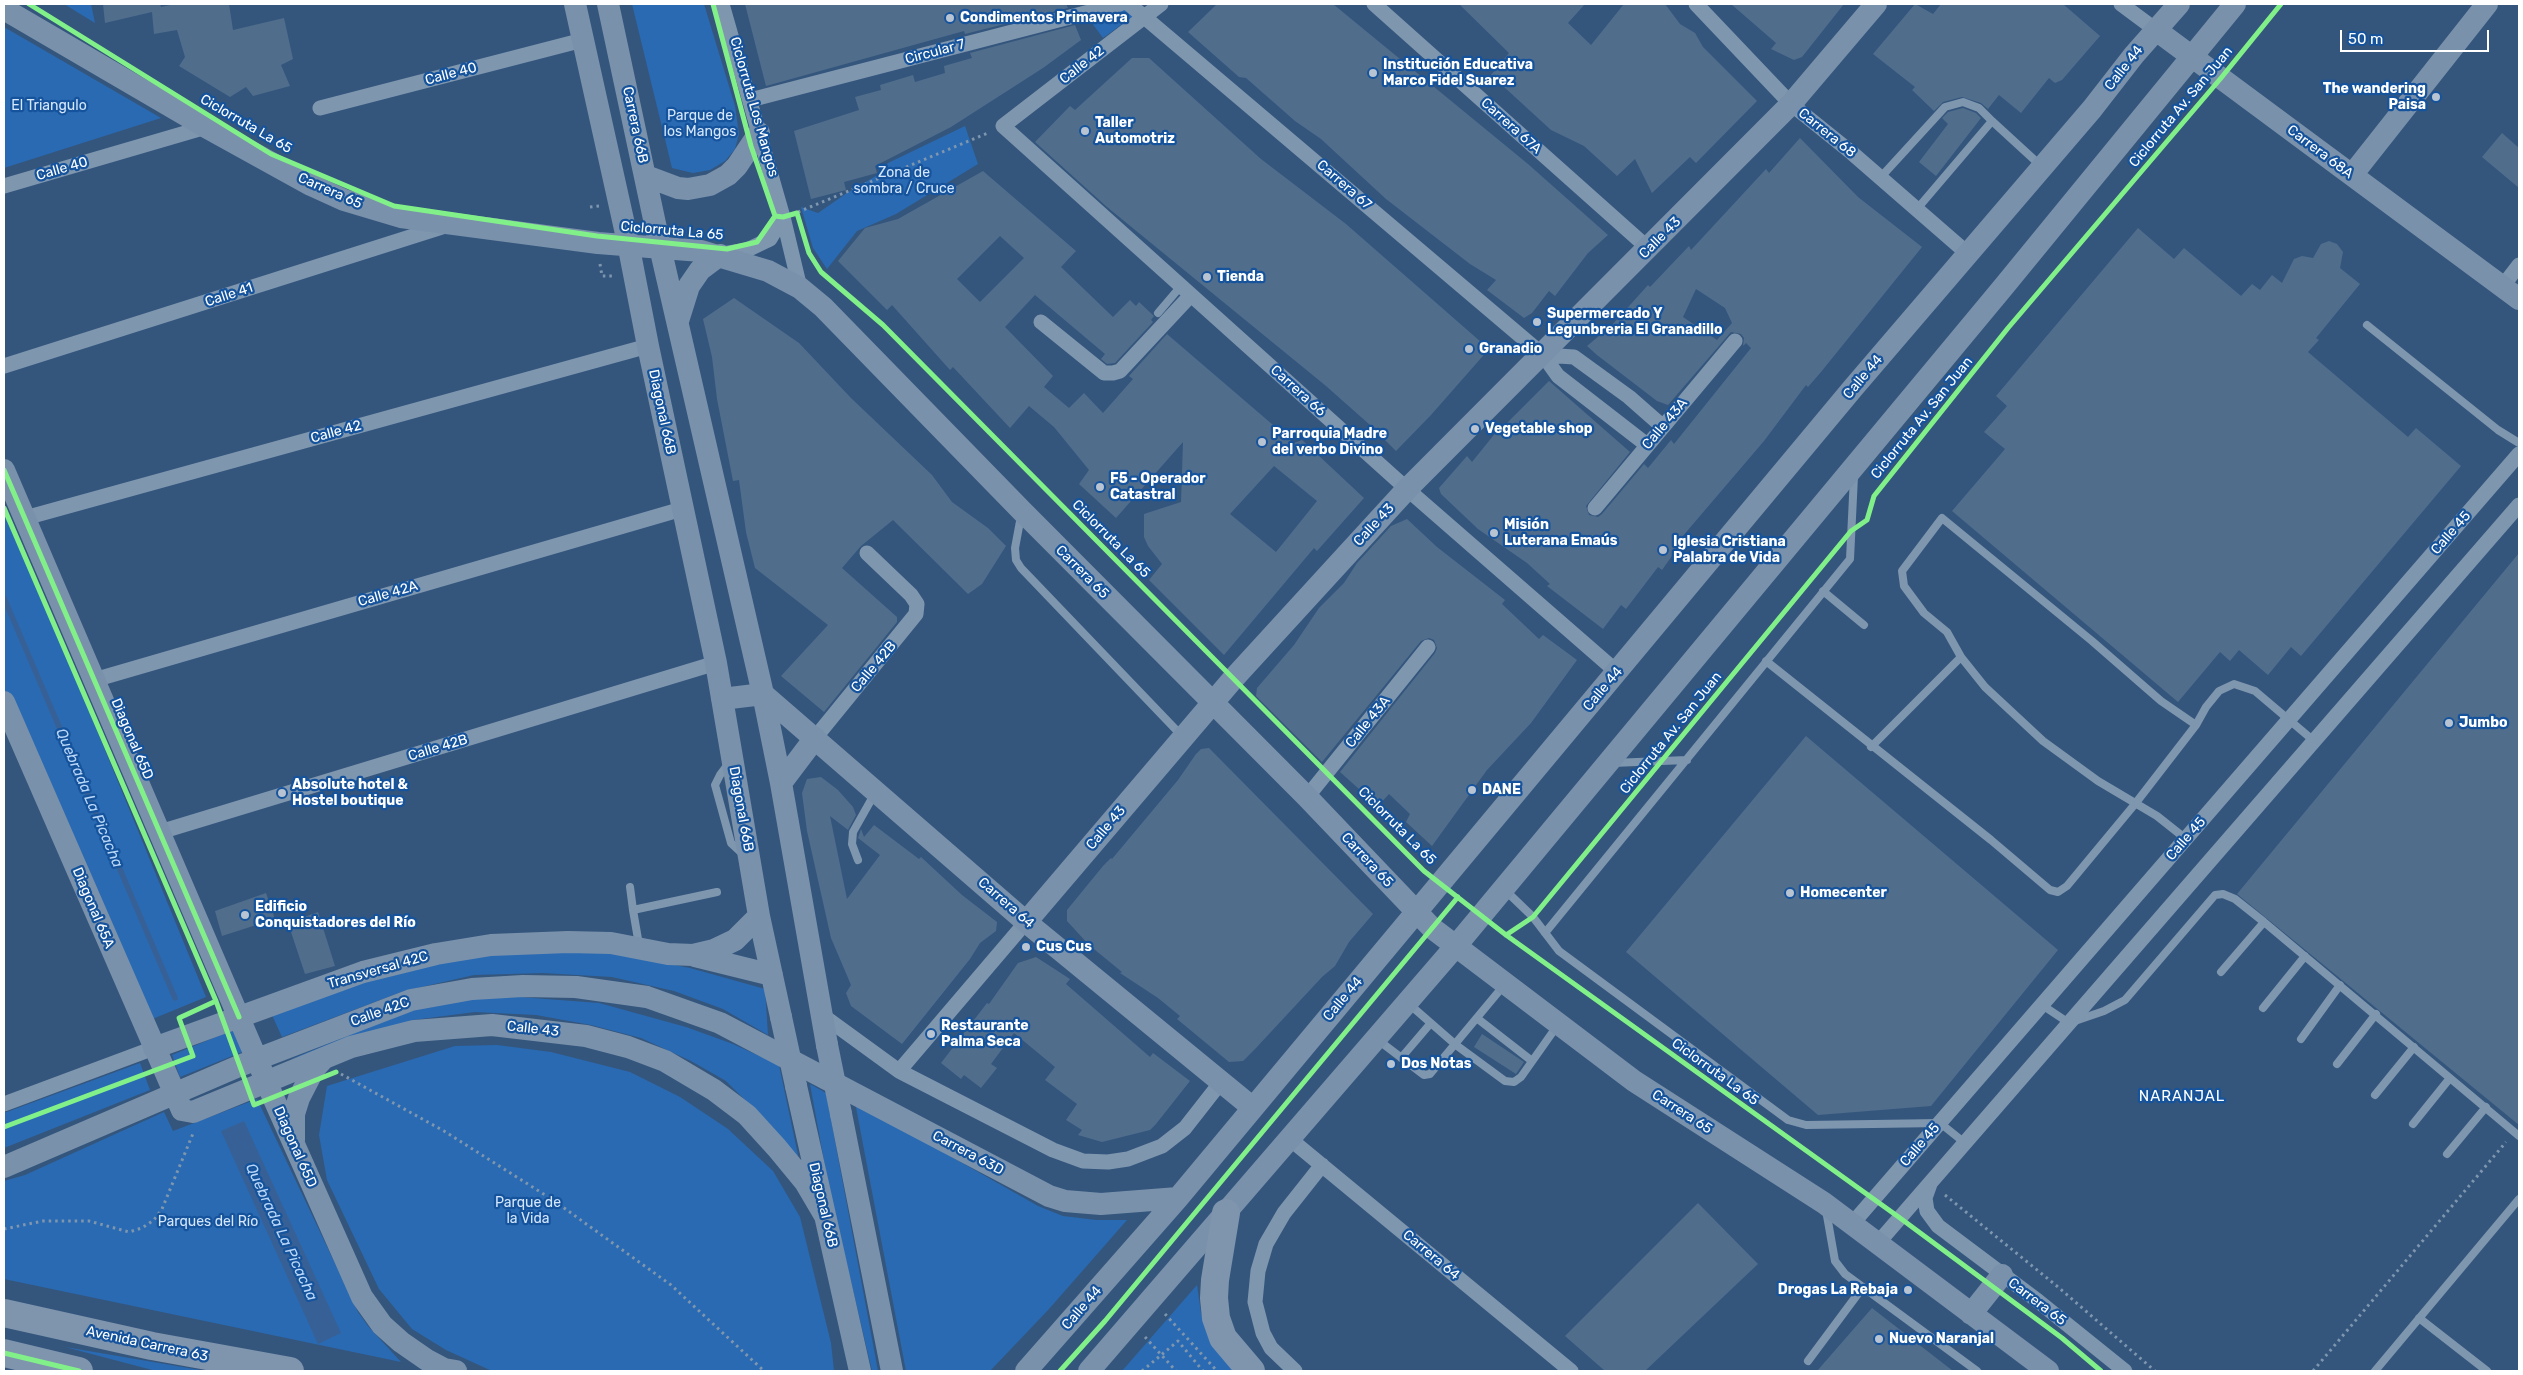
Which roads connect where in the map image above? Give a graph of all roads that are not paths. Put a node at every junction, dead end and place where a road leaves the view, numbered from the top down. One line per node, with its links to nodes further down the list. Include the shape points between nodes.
1 (575, 4): 17 (main road)
2 (608, 4): 27 (main road, Carrera 66B)
3 (722, 4): 19 (street)
4 (1120, 4): 19 (street, Circular 7)
5 (1129, 4): 15 (street)
6 (1161, 4): 15 (street, Calle 42)
7 (1374, 4): 36 (street, Carrera 67A)
8 (1696, 4): 20 (street, Carrera 68)
9 (1876, 4): 20 (main road, Calle 43)
10 (2121, 4): 16 (street, Carrera 68A)
11 (2179, 4): 16 (main road, Calle 44)
12 (2235, 4): 18 (main road)
13 (2478, 7): 28 (main road)
14 (4, 9): 23 (main road, Carrera 65)
15 (1146, 16): 24 (street, Calle 42); 49 (street, Carrera 67)
16 (2156, 30): 18 (main road, Carrera 68A); 26 (main road, Calle 44)
17 (583, 40): 21 (street, Calle 40); 34 (main road)
18 (2192, 56): 28 (main road, Carrera 68A); 55 (main road)
19 (750, 100): 25 (street)
20 (1791, 104): 29 (street, Carrera 68); 36 (main road, Calle 43)
21 (320, 108)
22 (1992, 121): 26 (lane); 29 (lane, via 1979,108 1963,102 1945,107); 31 (lane)
23 (206, 126): 30 (street, Calle 40); 33 (main road, Carrera 65, via 344,200 401,217)
24 (1002, 126): 41 (street, Carrera 66)
25 (759, 133): 27 (main road, via 737,166 710,185 678,188); 32 (street)
26 (2042, 166): 37 (main road, Calle 44)
27 (646, 176): 35 (main road, Carrera 66B)
28 (2352, 176): 42 (main road, Carrera 68A)
29 (1880, 178): 31 (street, Carrera 68)
30 (4, 186)
31 (1917, 209): 37 (street, Carrera 68)
32 (790, 215): 38 (street, via 760,246); 40 (street)
33 (454, 223): 34 (main road, Carrera 65); 50 (street, Calle 41)
34 (628, 245): 35 (main road, Carrera 65); 48 (main road, Diagonal 66B)
35 (660, 247): 38 (main road, Carrera 65); 44 (main road)
36 (1649, 249): 49 (main road, Calle 43)
37 (1967, 254): 70 (main road, Calle 44)
38 (720, 255): 40 (main road, Carrera 65, via 768,271); 44 (main road, via 700,270 689,286)
39 (2519, 265): 42 (street)
40 (800, 288): 60 (main road, Carrera 65, via 823,307)
41 (1186, 290): 43 (lane); 45 (street, via 1120,371 1113,373 1104,373); 57 (street, Carrera 66)
42 (2511, 293)
43 (1158, 313)
44 (677, 322): 72 (main road)
45 (1041, 322)
46 (2367, 325): 52 (lane, via 2498,430)
47 (1735, 341): 51 (street, Calle 43A)
48 (648, 346): 59 (main road, Diagonal 66B); 62 (street, Calle 42)
49 (1542, 355): 51 (street, via 1574,358 1595,370); 53 (street, Carrera 67, via 1558,376); 57 (main road, Calle 43)
50 (4, 366)
51 (1662, 426): 53 (street, Calle 43A)
52 (2519, 443)
53 (1647, 445): 58 (street, Calle 43A)
54 (2519, 454): 76 (street, Calle 45)
55 (1854, 466): 64 (lane, via 1850,559); 85 (main road)
56 (4, 470): 62 (main road, Diagonal 65D)
57 (1407, 489): 70 (street, Carrera 66); 75 (main road, Calle 43)
58 (1595, 508)
59 (682, 509): 69 (main road, Diagonal 66B); 71 (street, Calle 42A)
60 (1022, 511): 75 (main road, Carrera 65); 78 (lane, via 1015,548 1021,568)
61 (2516, 513): 80 (street)
62 (24, 518): 71 (main road, Diagonal 65D)
63 (868, 553): 79 (street, Calle 42B, via 912,595 917,604 916,614)
64 (1823, 591): 65 (lane); 68 (lane)
65 (1864, 625)
66 (1428, 647): 88 (street, Calle 43A)
67 (1960, 657): 77 (lane, via 1947,632 1924,613 1907,590 1902,571 1942,518 2162,702); 81 (lane); 89 (lane, via 1985,687 2043,741)
68 (1766, 661): 81 (lane); 84 (lane)
69 (716, 663): 73 (main road, Diagonal 66B); 90 (street, Calle 42B)
70 (1617, 672): 97 (main road, Calle 44)
71 (94, 680): 90 (main road, Diagonal 65D)
72 (763, 694): 73 (main road); 79 (main road, Carrera 64); 86 (main road)
73 (722, 699): 98 (main road, Diagonal 66B)
74 (4, 702): 124 (main road, Diagonal 65A)
75 (1212, 703): 78 (main road, Calle 43); 88 (main road, Carrera 65)
76 (2289, 720): 77 (lane, via 2255,691 2234,684 2219,691); 80 (lane); 91 (street, Calle 45)
77 (2196, 725): 89 (lane)
78 (1183, 737): 99 (main road, Calle 43)
79 (815, 738): 82 (main road, Carrera 64); 83 (main road, Calle 42B)
80 (2314, 741): 117 (street)
81 (1871, 747): 89 (lane, via 2050,890 2058,892 2067,886)
82 (836, 756): 83 (main road, via 820,751); 87 (main road, Carrera 64)
83 (800, 757): 86 (main road, Calle 42B)
84 (1687, 760): 85 (lane); 101 (lane)
85 (1608, 763): 94 (main road)
86 (781, 783): 114 (main road)
87 (876, 791): 92 (lane, via 853,832 852,844); 99 (main road, Carrera 64)
88 (1307, 797): 97 (main road, Carrera 65)
89 (2135, 804): 91 (lane, via 2157,816)
90 (160, 832): 115 (main road, Diagonal 65D)
91 (2186, 839): 111 (street, Calle 45)
92 (858, 860)
93 (630, 887): 96 (lane)
94 (1504, 889): 101 (lane); 102 (main road)
95 (717, 892): 96 (lane)
96 (633, 910): 103 (lane)
97 (1415, 912): 102 (main road, Carrera 65); 138 (main road, Calle 44)
98 (759, 916): 104 (main road, Transversal 42C, via 735,940 714,950); 107 (main road, Diagonal 66B)
99 (1026, 922): 131 (street, Calle 43); 134 (main road, Carrera 64)
100 (2264, 922): 105 (lane); 106 (lane); 117 (lane, via 2235,899 2216,894 2126,1000)
101 (1545, 933): 140 (lane, via 1559,952 1788,1120 1806,1125)
102 (1455, 947): 108 (main road, Carrera 65); 110 (main road)
103 (639, 948): 104 (main road, Transversal 42C); 115 (main road, Transversal 42C, via 611,943 540,942 491,945 436,954 363,972)
104 (692, 955): 107 (main road)
105 (2305, 956): 109 (lane); 112 (lane)
106 (2221, 972)
107 (772, 975): 154 (main road, Diagonal 66B, bridge)
108 (1505, 984): 116 (lane); 119 (main road, Carrera 65)
109 (2340, 986): 113 (lane); 121 (lane)
110 (1407, 1003): 118 (lane); 120 (main road)
111 (2042, 1005): 117 (lane); 140 (street, Calle 45)
112 (2263, 1008)
113 (2376, 1014): 123 (lane); 130 (lane)
114 (822, 1015): 131 (street); 168 (main road, bridge)
115 (239, 1017): 124 (main road, Transversal 42C); 127 (main road, Diagonal 65D)
116 (1478, 1019): 122 (lane); 128 (lane)
117 (2069, 1023): 144 (street)
118 (1430, 1024): 122 (lane); 126 (lane)
119 (1558, 1024): 128 (lane); 152 (main road, Carrera 65, via 1634,1081)
120 (1376, 1039): 126 (lane); 143 (main road)
121 (2301, 1039)
122 (1456, 1045): 126 (lane, via 1430,1074 1424,1075); 128 (lane, via 1505,1081 1514,1082)
123 (2414, 1047): 132 (lane); 135 (lane)
124 (154, 1048): 136 (street, Transversal 42C); 139 (main road, Diagonal 65A)
125 (772, 1048): 127 (main road, Calle 42C, via 720,1023 647,997 576,987 523,986 472,989 412,1000); 150 (main road, Carrera 63D, via 1064,1202 1101,1204)
126 (1401, 1058)
127 (257, 1059): 133 (main road, Diagonal 65D); 139 (main road, Calle 42C)
128 (1532, 1061)
129 (331, 1064): 133 (main road, Calle 43); 145 (main road, via 314,1069 299,1098 294,1114); 154 (main road, Calle 43, via 351,1047 414,1031 468,1026 540,1029 628,1046 673,1066 714,1090 747,1115 805,1182)
130 (2337, 1064)
131 (899, 1071): 134 (street, via 1053,1150 1083,1161 1108,1162 1128,1160 1162,1146 1185,1128)
132 (2450, 1078): 137 (lane); 141 (lane)
133 (266, 1081): 139 (main road, Calle 43, via 193,1112); 145 (main road, Diagonal 65D)
134 (1221, 1082): 138 (main road, Carrera 64)
135 (2376, 1095)
136 (4, 1104)
137 (2486, 1107): 142 (lane); 146 (lane)
138 (1253, 1108): 150 (main road, Calle 44)
139 (184, 1111): 148 (main road, Calle 42C)
140 (1940, 1123): 144 (lane); 155 (street, Calle 45)
141 (2413, 1124)
142 (2517, 1134)
143 (1290, 1139): 147 (street, Carrera 64); 153 (main road)
144 (1965, 1143): 149 (street)
145 (295, 1148): 166 (main road, Diagonal 65D, via 362,1297 375,1317 412,1351 444,1369)
146 (2447, 1154)
147 (1322, 1165): 172 (street, via 1284,1213 1266,1244 1258,1270 1255,1302 1263,1332 1271,1348); 173 (street, Carrera 64)
148 (4, 1167)
149 (1930, 1183): 156 (street); 157 (street, Carrera 65, via 1926,1198 1927,1211 1932,1219)
150 (1178, 1198): 169 (main road, Calle 44)
151 (2519, 1199): 161 (lane)
152 (1824, 1203): 155 (main road, Carrera 65); 158 (lane, via 1835,1261 1845,1274)
153 (1226, 1213): 170 (main road); 171 (highway, via 1215,1280 1216,1318 1223,1338)
154 (826, 1216): 167 (main road, Diagonal 66B)
155 (1852, 1224): 156 (main road, Carrera 65)
156 (1878, 1243): 160 (main road, Carrera 65)
157 (2002, 1276): 160 (main road); 176 (street, Carrera 65)
158 (1863, 1287): 163 (lane); 174 (lane)
159 (4, 1313): 165 (highway, Avenida Carrera 63, via 152,1346)
160 (1971, 1314): 175 (main road, Carrera 65)
161 (2419, 1318): 177 (lane); 178 (lane)
162 (4, 1353): 164 (highway)
163 (1808, 1361)
164 (79, 1371)
165 (290, 1371)
166 (456, 1371)
167 (860, 1371)
168 (892, 1371)
169 (1026, 1371)
170 (1089, 1371)
171 (1251, 1371)
172 (1295, 1371)
173 (1572, 1371)
174 (1977, 1371)
175 (2047, 1371)
176 (2125, 1371)
177 (2375, 1371)
178 (2487, 1371)

